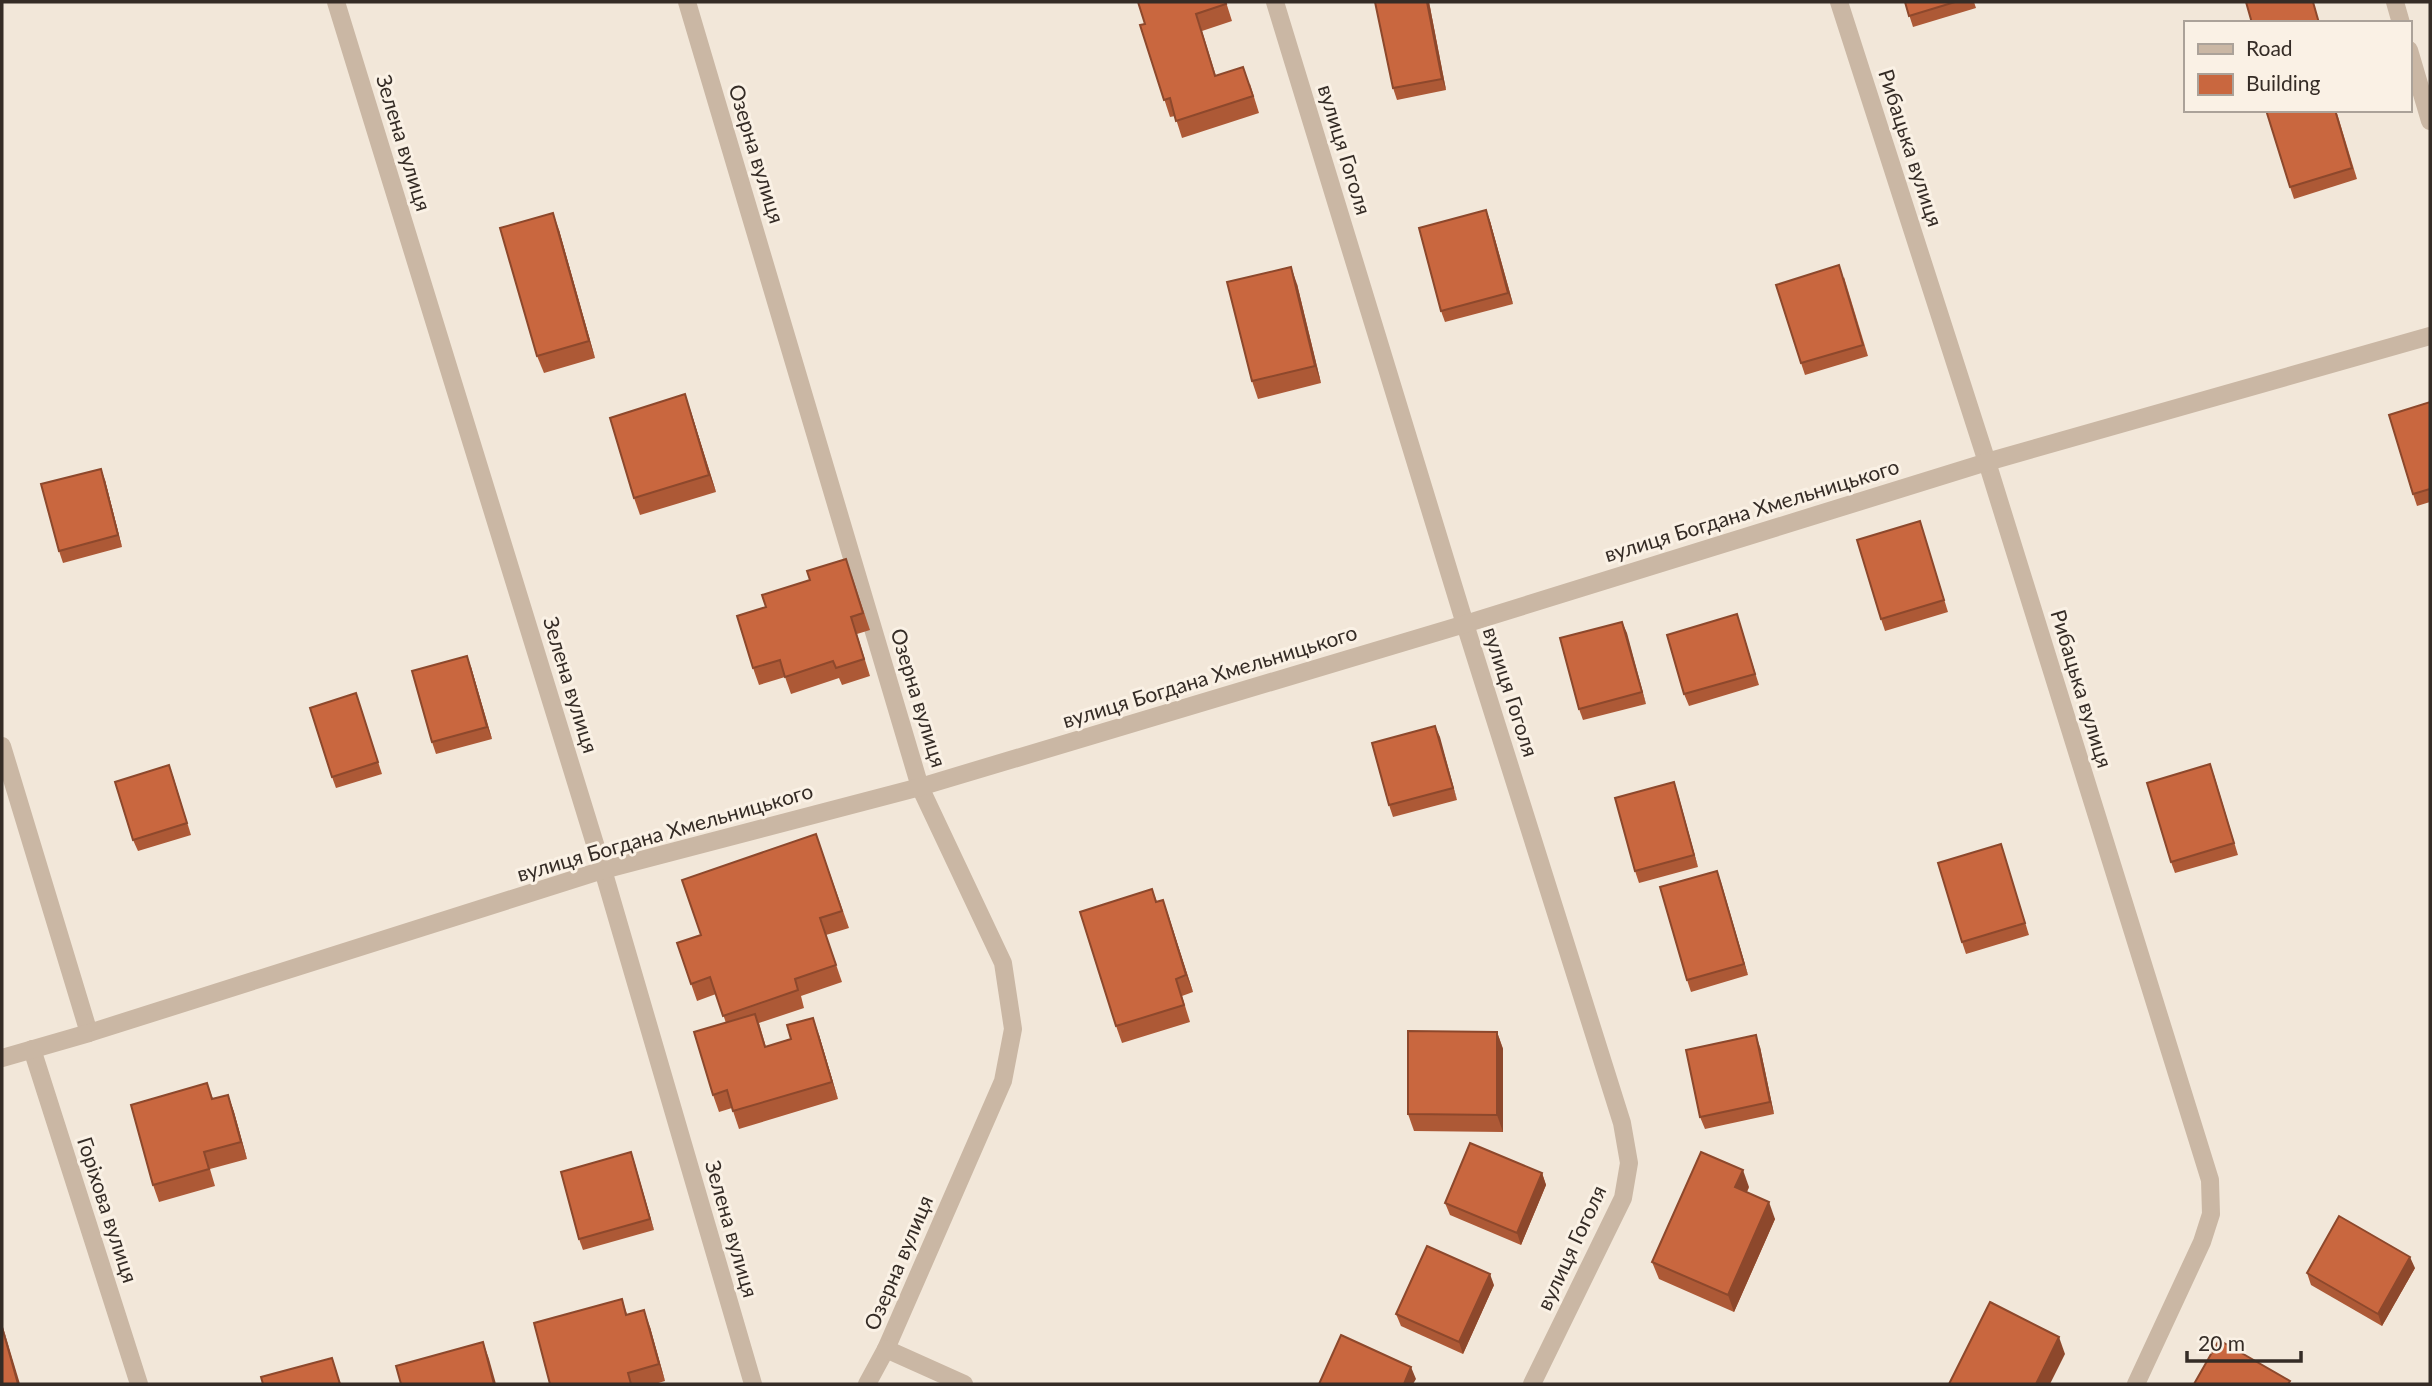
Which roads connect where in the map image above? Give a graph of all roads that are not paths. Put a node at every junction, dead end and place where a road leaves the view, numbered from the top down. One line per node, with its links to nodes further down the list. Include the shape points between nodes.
1 (336, 2): 14 (street, Зелена вулиця)
2 (687, 2): 13 (street, Озерна вулиця)
3 (1275, 2): 11 (street, вулиця Гоголя)
4 (1839, 2): 10 (street, Рибацька вулиця)
5 (2395, 2): 6 (street)
6 (2400, 21)
7 (2411, 57): 8 (street)
8 (2430, 121)
9 (2430, 336): 10 (street, вулиця Богдана Хмельницького)
10 (1987, 462): 11 (street, вулиця Богдана Хмельницького); 24 (street, Рибацька вулиця, via 2210,1180 2211,1214 2202,1242)
11 (1465, 624): 13 (street, вулиця Богдана Хмельницького); 23 (street, вулиця Гоголя, via 1622,1123 1629,1163 1623,1198)
12 (2, 746): 15 (street)
13 (920, 787): 14 (street, вулиця Богдана Хмельницького); 18 (street, Озерна вулиця, via 1003,963 1013,1029 1003,1081)
14 (603, 870): 15 (street, вулиця Богдана Хмельницького); 20 (street, Зелена вулиця)
15 (89, 1033): 16 (street, вулиця Богдана Хмельницького)
16 (32, 1049): 17 (street, вулиця Богдана Хмельницького); 19 (street, Горіхова вулиця)
17 (2, 1058)
18 (886, 1349): 21 (street, Озерна вулиця); 22 (street)
19 (139, 1384)
20 (753, 1384)
21 (867, 1384)
22 (964, 1384)
23 (1532, 1384)
24 (2136, 1384)

